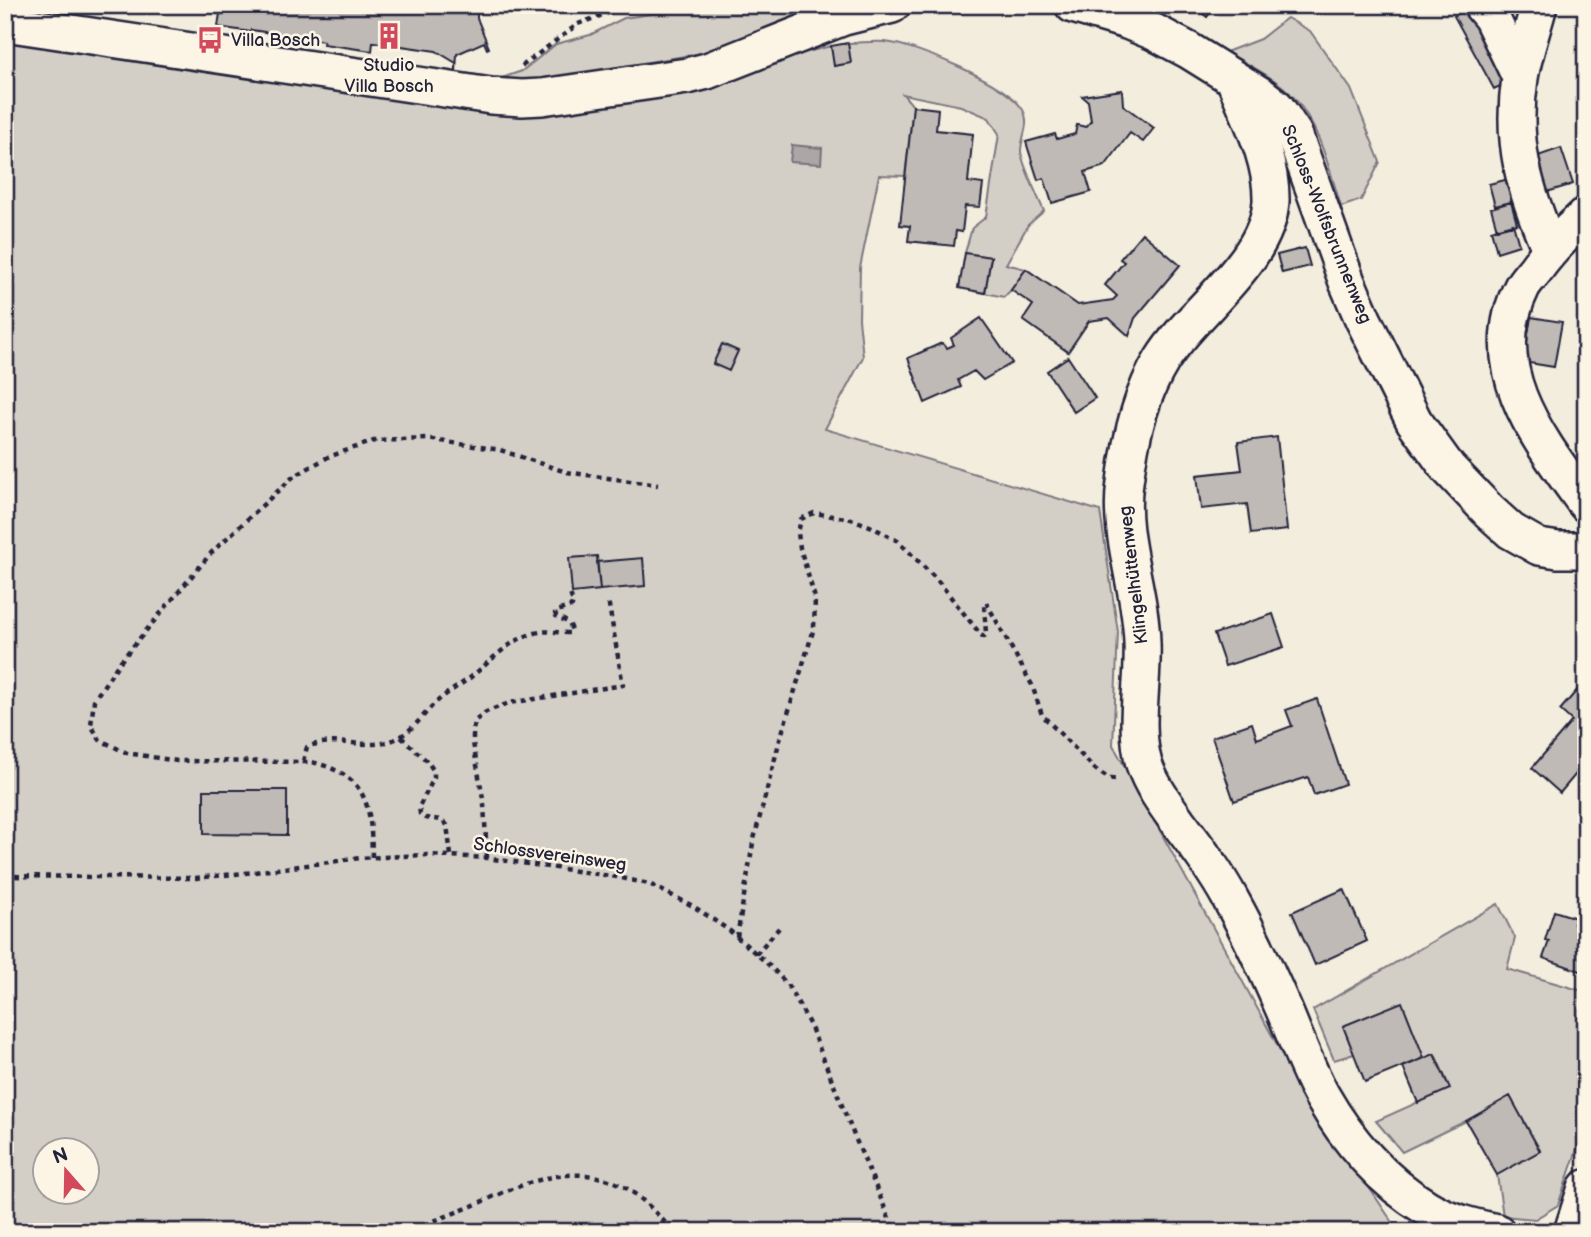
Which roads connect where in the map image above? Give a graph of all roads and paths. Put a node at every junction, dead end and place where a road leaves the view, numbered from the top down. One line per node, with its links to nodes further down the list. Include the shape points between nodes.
1 (618, 5): 7 (path, via 578,24)
2 (892, 5): 6 (street, via 845,16 707,71 522,99)
3 (1073, 5): 9 (street, Schloss-Wolfsbrunnenweg, via 1154,32)
4 (1481, 5): 8 (street, via 1492,17)
5 (1539, 5): 8 (street)
6 (26, 18)
7 (528, 62)
8 (1520, 77): 11 (street, via 1516,128 1534,212)
9 (1234, 79): 14 (street, Schloss-Wolfsbrunnenweg, via 1276,107 1294,134 1363,318 1414,421 1448,468 1525,540 1539,547); 19 (street, Klingelhüttenweg, via 1262,149 1270,212 1254,249 1161,362 1141,407 1124,487 1125,528 1143,642 1140,729)
10 (1586, 187): 11 (street, via 1572,211)
11 (1569, 231): 13 (street, via 1523,286 1508,330 1508,357 1516,392 1530,422)
12 (658, 485): 18 (path, via 566,472 500,450 427,439 374,441 328,457 293,477 212,552 118,663 94,700 90,725 100,740 127,753 177,761)
13 (1586, 504)
14 (1586, 550)
15 (569, 591): 17 (path, via 572,606 555,614 569,623 569,633 542,631 510,644)
16 (608, 600): 22 (path, via 623,685 509,703 476,720 472,743 484,804)
17 (401, 736): 18 (path, via 378,744 318,743 307,747); 20 (path, via 434,771 420,814 447,825)
18 (303, 761): 21 (path, via 341,773 362,792 369,808)
19 (1145, 764): 25 (path, via 1120,778 1109,779 1095,769 1042,715 1032,685 986,602 984,637 898,541 851,519 814,513 801,519 798,533 815,598 814,628 753,843); 31 (street, Klingelhüttenweg, via 1167,807 1230,898 1321,1094 1346,1135 1422,1205 1444,1217)
20 (451, 855): 21 (path, Schlossvereinsweg); 22 (path, Schlossvereinsweg)
21 (372, 857): 23 (path, Schlossvereinsweg, via 196,878)
22 (487, 858): 25 (path, Schlossvereinsweg, via 649,884 693,905)
23 (5, 876)
24 (779, 928): 26 (path)
25 (737, 938): 26 (path, Schlossvereinsweg)
26 (756, 954): 30 (path, Schlossvereinsweg, via 787,984 803,1012)
27 (1586, 1188): 32 (street)
28 (406, 1232): 29 (path, via 532,1182 579,1174 624,1187)
29 (674, 1232)
30 (895, 1232)
31 (1497, 1232)
32 (1572, 1232)

